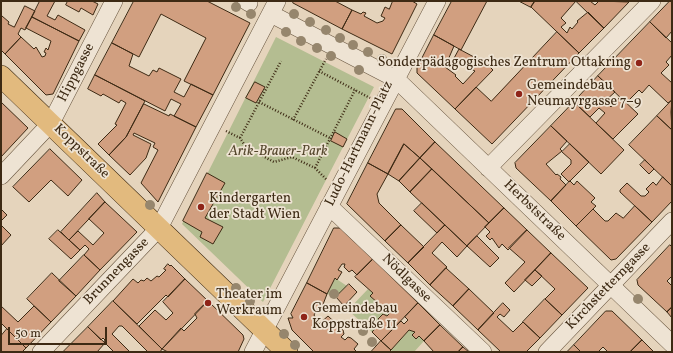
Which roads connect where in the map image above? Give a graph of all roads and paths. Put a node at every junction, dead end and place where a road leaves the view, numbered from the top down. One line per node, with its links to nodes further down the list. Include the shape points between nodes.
1 (114, 1): 14 (street, Hippgasse)
2 (437, 1): 9 (street)
3 (652, 1): 19 (street)
4 (274, 7): 5 (street, Ludo-Hartmann-Platz); 15 (street, Ludo-Hartmann-Platz)
5 (332, 46): 7 (path); 9 (street, Ludo-Hartmann-Platz)
6 (281, 61): 11 (path)
7 (319, 71): 10 (path); 13 (path)
8 (1, 76): 14 (main road, Koppstraße)
9 (396, 78): 12 (street, Ludo-Hartmann-Platz); 19 (street, Herbststraße)
10 (355, 90): 12 (path); 17 (path)
11 (259, 102): 13 (path); 16 (path)
12 (382, 105): 21 (street, Ludo-Hartmann-Platz)
13 (293, 120): 17 (path)
14 (51, 123): 20 (street, Hippgasse); 24 (main road, Koppstraße)
15 (213, 124): 16 (path); 24 (street, Ludo-Hartmann-Platz)
16 (240, 138): 18 (path, via 246,147 274,162 292,157)
17 (330, 138): 18 (path)
18 (315, 168): 21 (path)
19 (488, 168): 25 (street, Herbststraße)
20 (1, 176)
21 (338, 190): 22 (street, Ludo-Hartmann-Platz)
22 (330, 206): 26 (street, Ludo-Hartmann-Platz); 31 (street, Nödlgasse)
23 (672, 222): 25 (street, Kirchstetterngasse)
24 (159, 228): 26 (main road); 28 (street, Brunnengasse)
25 (611, 285): 27 (street, Herbststraße); 32 (street, Kirchstetterngasse)
26 (265, 331): 29 (street, Ludo-Hartmann-Platz); 30 (main road)
27 (672, 344)
28 (41, 352)
29 (254, 352)
30 (287, 352)
31 (483, 352)
32 (547, 352)

